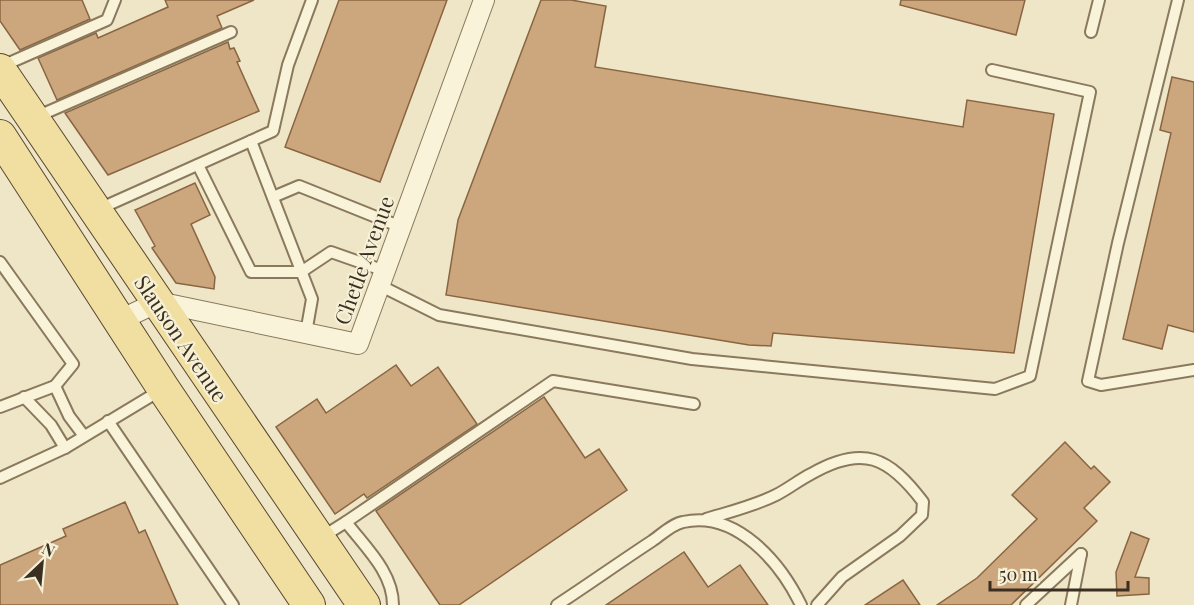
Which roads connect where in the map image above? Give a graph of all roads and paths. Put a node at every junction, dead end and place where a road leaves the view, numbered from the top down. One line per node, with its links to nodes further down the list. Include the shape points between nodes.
1 (115, 0): 8 (lane, via 107,20)
2 (312, 0): 12 (lane, via 288,64 273,131)
3 (484, 0): 16 (street, Chetle Avenue)
4 (1099, 0): 7 (lane)
5 (1178, 0): 23 (lane, via 1088,381 1101,385)
6 (231, 32): 10 (lane)
7 (1091, 32)
8 (0, 69): 10 (main road, Slauson Avenue)
9 (992, 70): 19 (lane, via 1090,92 1030,376 995,388 692,359 439,315)
10 (32, 118): 15 (main road, Slauson Avenue)
11 (0, 136): 21 (main road, Slauson Avenue)
12 (251, 141): 13 (lane); 14 (lane)
13 (198, 165): 15 (lane); 18 (lane, via 251,272)
14 (273, 197): 16 (lane, via 299,186); 18 (lane)
15 (96, 210): 20 (main road, Slauson Avenue)
16 (401, 226): 19 (street, Chetle Avenue)
17 (0, 262): 24 (lane, via 73,364)
18 (301, 272): 19 (lane, via 331,252); 22 (lane, via 312,299)
19 (382, 278): 22 (street, Chetle Avenue, via 358,344)
20 (158, 302): 21 (street); 22 (street, Chetle Avenue); 35 (main road, Slauson Avenue)
21 (120, 320): 25 (main road, Slauson Avenue)
22 (306, 333)
23 (1194, 370)
24 (55, 386): 26 (lane); 30 (lane)
25 (163, 388): 29 (lane); 37 (main road, Slauson Avenue)
26 (24, 397): 28 (lane); 31 (lane, via 51,425)
27 (694, 404): 34 (lane, via 552,381)
28 (0, 407)
29 (108, 421): 30 (lane); 36 (lane)
30 (84, 436): 31 (lane)
31 (65, 448): 32 (lane)
32 (0, 478)
33 (706, 519): 40 (lane, via 680,522); 41 (lane, via 735,528 761,549 792,586); 42 (lane, via 775,495 843,459 871,457 892,466 923,502 922,515 900,536 842,577)
34 (346, 522): 35 (lane); 39 (lane, via 388,578)
35 (320, 539): 38 (main road, Slauson Avenue)
36 (233, 605)
37 (309, 605)
38 (364, 605)
39 (393, 605)
40 (557, 605)
41 (801, 605)
42 (817, 605)
43 (1026, 605): 44 (lane, via 1081,554)
44 (1071, 605)

